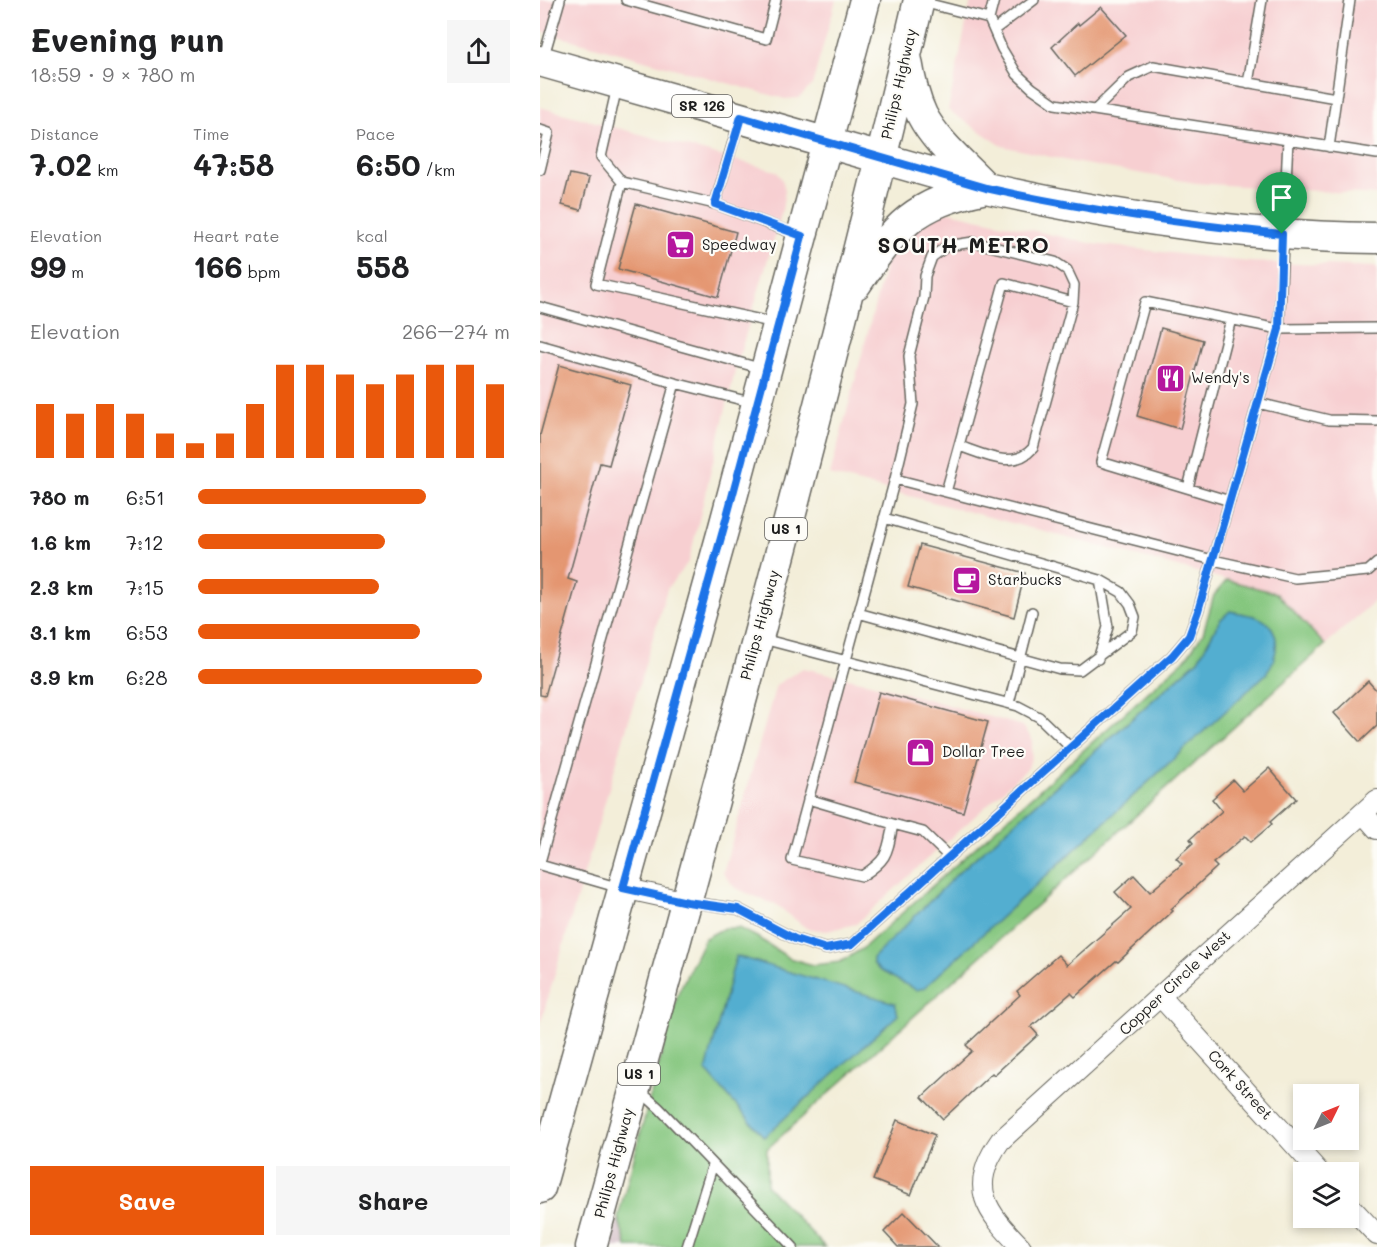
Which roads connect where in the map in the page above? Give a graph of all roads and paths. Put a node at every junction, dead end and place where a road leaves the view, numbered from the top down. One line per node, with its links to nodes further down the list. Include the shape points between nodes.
1 (560, 0): 13 (lane)
2 (626, 0): 3 (lane, via 766,39)
3 (776, 0)
4 (865, 0): 21 (main road)
5 (994, 0): 10 (lane)
6 (1034, 0): 11 (lane)
7 (1262, 0): 15 (lane)
8 (1350, 0): 16 (lane)
9 (918, 1): 10 (lane); 12 (main road, Philips Highway / US 1)
10 (989, 19): 11 (lane)
11 (994, 30): 17 (lane, via 1017,74 1032,88 1055,104)
12 (906, 56): 24 (main road, Philips Highway / US 1); 27 (main road, via 912,89 923,117)
13 (541, 61): 14 (main road, SR 126)
14 (618, 82): 18 (main road, SR 126); 26 (lane, via 600,157)
15 (1248, 83): 16 (lane); 17 (lane, via 1153,66 1129,77)
16 (1336, 98): 22 (lane)
17 (1095, 110): 20 (lane)
18 (741, 117): 21 (main road, SR 126); 28 (lane)
19 (540, 130): 25 (lane, via 549,133)
20 (1288, 140): 22 (lane); 29 (lane)
21 (828, 143): 24 (main road); 30 (main road)
22 (1329, 147): 23 (lane)
23 (1377, 154)
24 (882, 157): 27 (main road); 32 (main road, Philips Highway / US 1)
25 (540, 170)
26 (622, 182): 28 (lane); 36 (lane, via 596,284)
27 (986, 188): 29 (main road, via 1122,214); 32 (main road, via 951,196 914,215 882,247)
28 (715, 204): 30 (lane)
29 (1282, 234): 31 (main road); 38 (lane)
30 (802, 236): 36 (main road)
31 (1377, 238)
32 (844, 302): 56 (main road, Philips Highway / US 1)
33 (1073, 302): 45 (lane, via 1033,448 1026,456 1005,460); 45 (lane, via 1004,283); 46 (lane, via 1074,285 1067,270 1055,262 973,242 947,246 932,257 909,356 913,404)
34 (540, 307): 40 (lane)
35 (1231, 320): 38 (lane); 47 (lane); 47 (lane, via 1145,302 1101,462)
36 (779, 324): 40 (main road)
37 (1377, 328): 38 (lane)
38 (1279, 329): 42 (lane)
39 (540, 345): 41 (lane)
40 (767, 369): 43 (main road)
41 (675, 383): 43 (lane); 67 (lane)
42 (1258, 403): 44 (lane, via 1329,420); 49 (lane)
43 (757, 404): 68 (main road)
44 (1377, 421)
45 (959, 446): 48 (lane)
46 (895, 479): 48 (lane); 50 (lane)
47 (1188, 488): 49 (lane)
48 (946, 492): 51 (lane)
49 (1230, 501): 51 (lane)
50 (884, 518): 53 (lane); 55 (lane)
51 (1213, 560): 52 (lane, via 1295,578 1368,571); 61 (lane, via 1189,636)
52 (1377, 563)
53 (1100, 580): 58 (lane, via 1108,627); 58 (lane, via 1121,592 1135,617 1132,631)
54 (1032, 612): 57 (lane)
55 (858, 613): 57 (lane); 59 (lane)
56 (757, 638): 59 (lane); 69 (main road, Philips Highway / US 1)
57 (1021, 658): 58 (lane, via 1060,669 1080,670); 60 (lane)
58 (1098, 659)
59 (846, 661): 60 (lane); 62 (lane)
60 (1009, 703): 61 (lane, via 1039,717)
61 (1071, 747): 66 (lane)
62 (808, 799): 64 (lane); 64 (lane, via 792,860 862,876 880,865 887,853)
63 (1370, 807): 65 (street); 70 (street, Copper Circle West)
64 (893, 824): 66 (lane, via 923,832)
65 (1377, 829)
66 (949, 856): 69 (lane, via 852,944 826,949 795,939 738,909)
67 (540, 863): 68 (lane)
68 (623, 888): 69 (street); 74 (main road)
69 (687, 902): 71 (main road, Philips Highway / US 1)
70 (1161, 997): 72 (street, Cork Street); 80 (street, Copper Circle West, via 1000,1141 990,1155 982,1187 986,1204 995,1221)
71 (635, 1087): 73 (lane); 77 (main road, Philips Highway / US 1)
72 (1310, 1162)
73 (713, 1164): 78 (lane); 79 (lane)
74 (540, 1188)
75 (1359, 1216): 76 (street)
76 (1377, 1235)
77 (597, 1243)
78 (687, 1247)
79 (793, 1247)
80 (1021, 1247)

